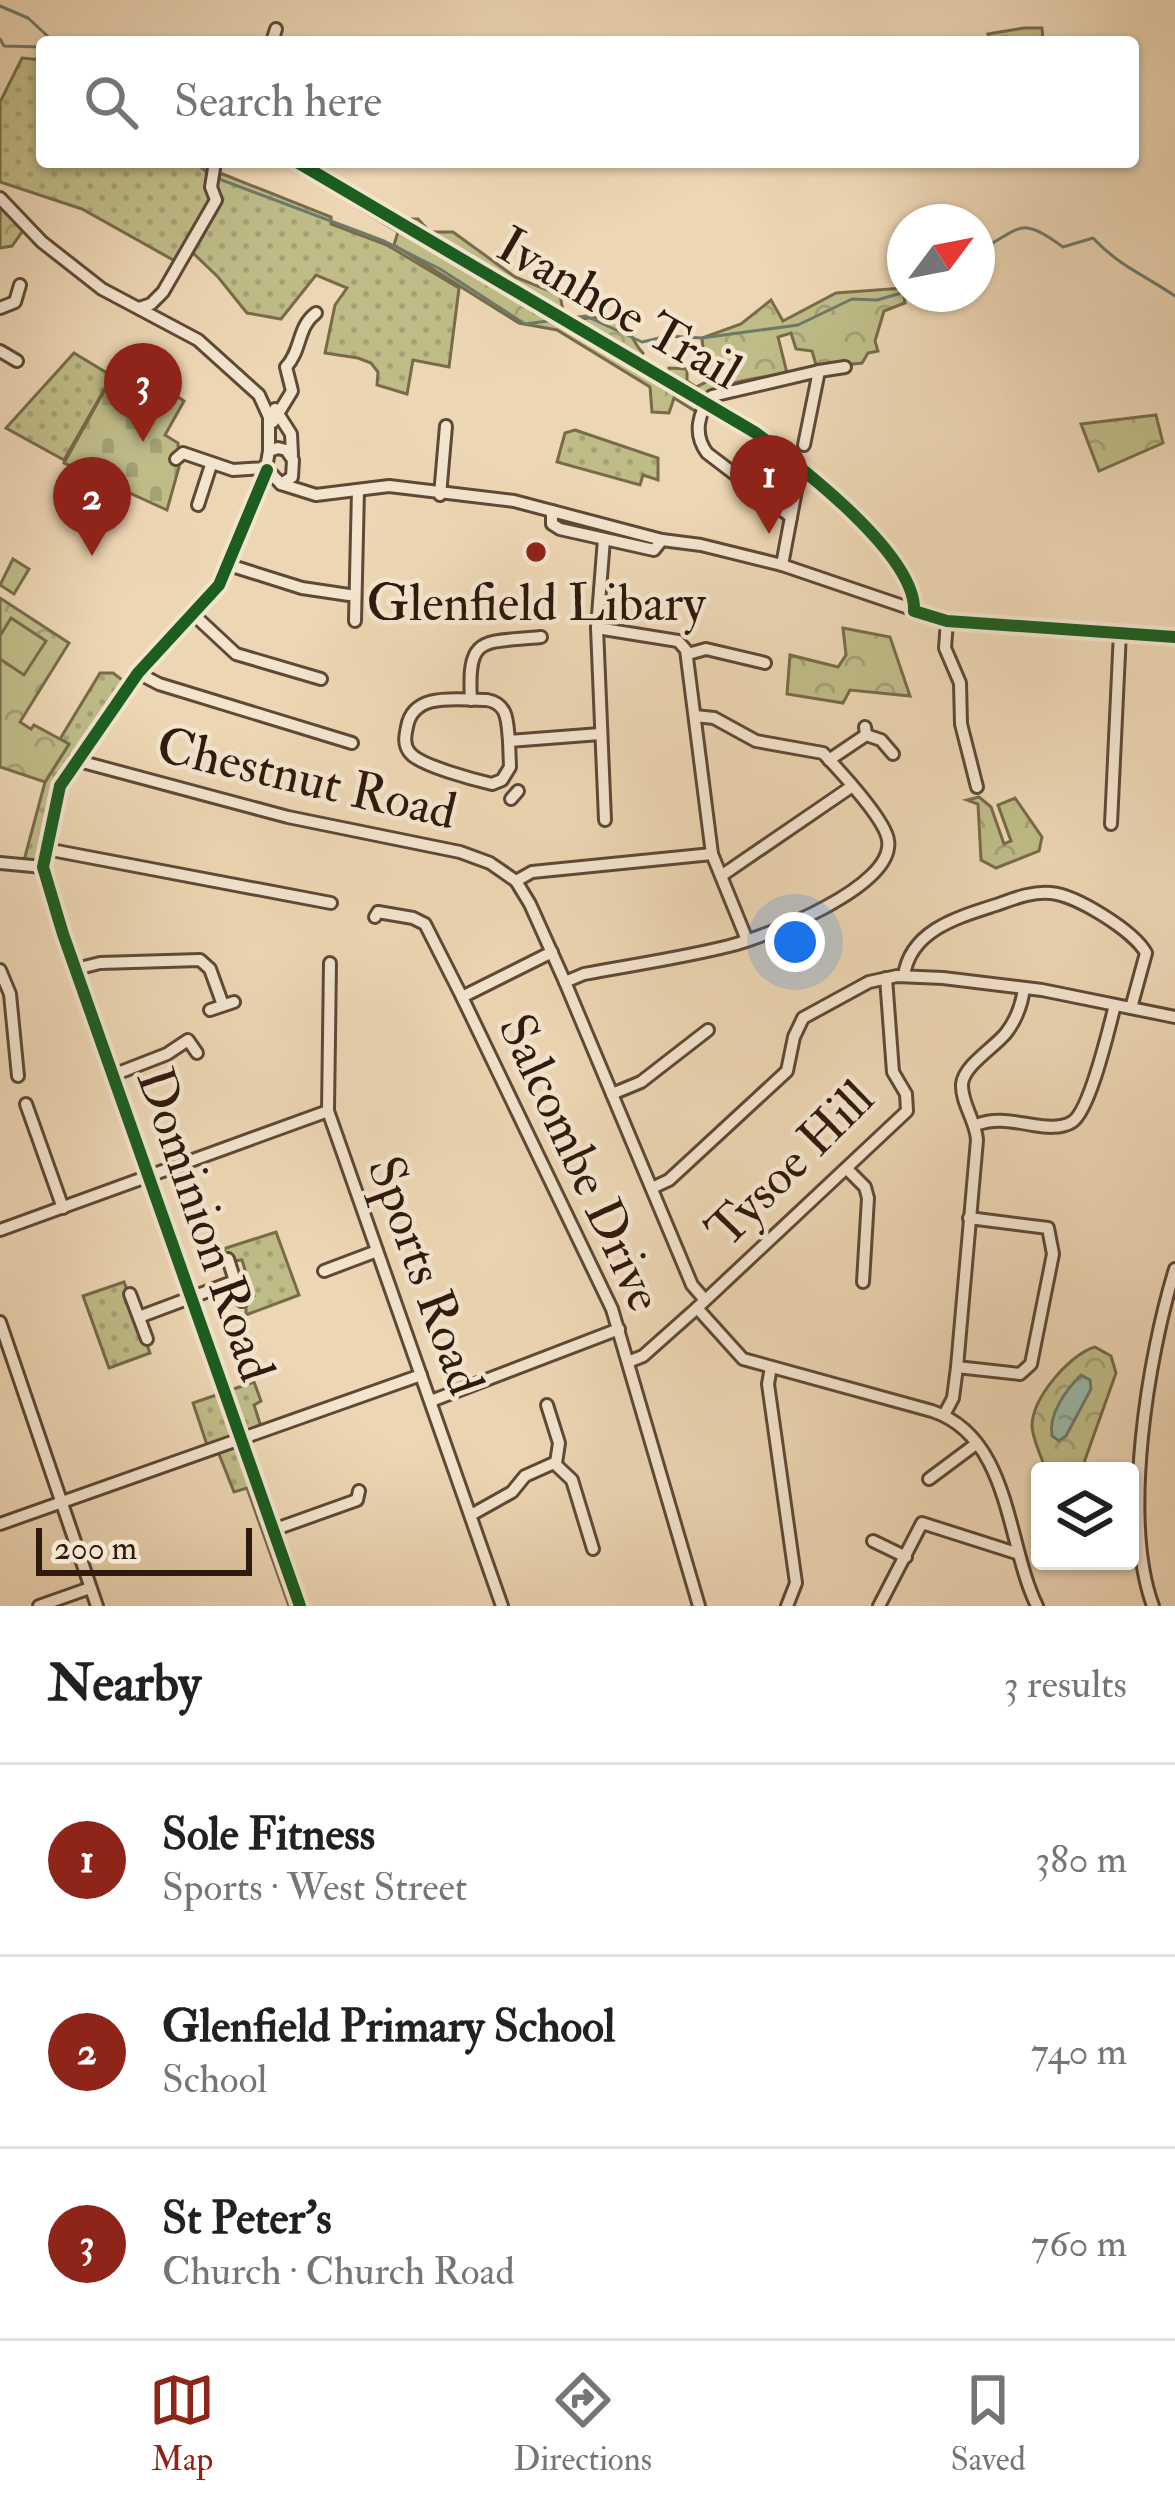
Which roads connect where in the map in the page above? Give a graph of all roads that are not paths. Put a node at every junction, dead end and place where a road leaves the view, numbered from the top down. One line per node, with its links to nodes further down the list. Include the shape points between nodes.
1 (215, 168): 4 (street, via 216,200)
2 (0, 198): 6 (street, via 49,247)
3 (20, 285): 5 (street, via 15,302)
4 (163, 292): 6 (street); 8 (street)
5 (0, 308)
6 (139, 308): 8 (street)
7 (316, 313): 14 (street, via 298,351 280,364 292,391)
8 (167, 321): 13 (street)
9 (0, 351): 10 (street)
10 (17, 361)
11 (844, 367): 12 (street)
12 (819, 371): 17 (street); 30 (street, via 712,396 699,415 707,453)
13 (259, 395): 14 (street); 16 (street)
14 (278, 412): 16 (street); 19 (street)
15 (446, 426): 27 (street)
16 (272, 431): 18 (street)
17 (804, 445)
18 (269, 452): 19 (street); 22 (street)
19 (292, 455): 23 (street)
20 (176, 459): 21 (street, via 183,453)
21 (211, 465): 22 (street); 28 (street)
22 (267, 469): 23 (street); 26 (street)
23 (284, 482): 25 (street, via 324,495); 26 (street)
24 (797, 485): 30 (street)
25 (358, 490): 27 (street); 37 (street)
26 (260, 492): 33 (street)
27 (440, 495): 29 (street)
28 (198, 505)
29 (552, 511): 31 (street, via 555,527); 32 (street)
30 (791, 518): 34 (street)
31 (604, 539): 32 (street, via 654,550); 39 (street)
32 (662, 540): 34 (street)
33 (229, 565): 35 (street); 36 (street)
34 (782, 565): 38 (street)
35 (349, 595)
36 (193, 614): 45 (street); 46 (street, via 236,654)
37 (355, 621)
38 (946, 621): 40 (street); 57 (street)
39 (597, 628): 43 (street, via 678,641); 49 (street)
40 (1120, 632): 42 (street); 60 (street)
41 (541, 637): 47 (street, via 479,648 469,663)
42 (1175, 637)
43 (688, 654): 44 (street, via 706,649); 48 (street)
44 (764, 663)
45 (138, 673): 51 (street); 53 (street)
46 (321, 679)
47 (471, 700): 50 (street, via 502,706); 55 (street, via 414,707 405,744 417,758 486,783)
48 (695, 716): 54 (street); 62 (street)
49 (600, 734): 50 (street); 59 (street)
50 (508, 741): 55 (street)
51 (352, 743)
52 (893, 754): 54 (street, via 866,731)
53 (75, 760): 61 (street, via 53,808); 66 (street, Chestnut Road, via 460,852)
54 (830, 760): 56 (street)
55 (502, 780): 58 (street)
56 (851, 787): 65 (street); 69 (street, via 886,833 882,866 827,905)
57 (977, 787)
58 (514, 794)
59 (605, 820)
60 (1111, 824)
61 (46, 849): 64 (street); 67 (street)
62 (712, 854): 65 (street); 66 (street, via 532,872)
63 (0, 863): 64 (street)
64 (44, 867): 72 (street, Dominion Road)
65 (722, 876): 69 (street)
66 (516, 881): 70 (street)
67 (331, 903)
68 (375, 917): 78 (street, Salcombe Drive, via 425,924)
69 (747, 940): 76 (street)
70 (551, 952): 76 (street); 78 (street, Salcombe Drive)
71 (330, 963): 89 (street, Sports Road)
72 (76, 969): 80 (street, via 200,960); 85 (street, Dominion Road)
73 (0, 970): 86 (street)
74 (904, 976): 75 (street); 77 (street); 81 (street, via 911,955 953,917 1058,893 1141,945 1146,953)
75 (886, 978): 91 (street, Tysoe Hill, via 893,1072 908,1111); 93 (street, via 803,1018 788,1071)
76 (565, 982): 87 (street)
77 (1024, 988): 79 (street); 90 (street, via 1005,1034 962,1084)
78 (462, 997): 109 (street, Salcombe Drive)
79 (1115, 1005): 81 (street); 90 (street, via 1071,1123)
80 (222, 1006)
81 (1131, 1008): 82 (street)
82 (1175, 1017)
83 (708, 1030): 87 (street)
84 (197, 1053): 85 (street, via 188,1040)
85 (113, 1075): 92 (street, Dominion Road)
86 (18, 1076)
87 (612, 1094): 93 (street)
88 (26, 1104): 94 (street)
89 (328, 1111): 92 (street); 97 (street, Sports Road)
90 (976, 1125): 95 (street)
91 (848, 1169): 102 (street, via 868,1198); 106 (street, Tysoe Hill)
92 (149, 1178): 94 (street); 104 (street, Dominion Road)
93 (652, 1188): 106 (street)
94 (63, 1208): 96 (street)
95 (969, 1218): 113 (street); 113 (street, via 1048,1228 1053,1254 1031,1364 1020,1374)
96 (0, 1230)
97 (376, 1252): 100 (street); 114 (street, Sports Road)
98 (228, 1259): 101 (street)
99 (1175, 1269): 140 (street, via 1152,1365 1139,1507 1139,1551)
100 (324, 1271)
101 (236, 1281): 104 (street); 105 (street)
102 (863, 1282)
103 (130, 1294): 107 (street)
104 (191, 1299): 107 (street); 118 (street, Dominion Road)
105 (242, 1301)
106 (701, 1304): 111 (street, Tysoe Hill); 112 (street, via 743,1359)
107 (139, 1317): 110 (street)
108 (0, 1322): 123 (street)
109 (619, 1329): 111 (street, Salcombe Drive); 115 (street)
110 (147, 1339)
111 (628, 1362): 136 (street, Salcombe Drive)
112 (771, 1367): 117 (street); 137 (street, via 796,1582)
113 (957, 1367): 117 (street)
114 (421, 1375): 115 (street, Sports Road); 118 (street)
115 (431, 1401): 124 (street, Sports Road)
116 (547, 1405): 120 (street, via 559,1443)
117 (944, 1415): 119 (street)
118 (242, 1439): 123 (street); 126 (street, Dominion Road)
119 (976, 1444): 121 (street); 129 (street, via 993,1470)
120 (556, 1463): 124 (street); 128 (street, via 572,1480)
121 (929, 1479)
122 (359, 1491): 126 (street, via 357,1501)
123 (62, 1502): 125 (street); 131 (street)
124 (471, 1515): 135 (street, Sports Road)
125 (0, 1524)
126 (273, 1530): 134 (street, Dominion Road)
127 (873, 1541): 130 (street)
128 (593, 1549)
129 (1016, 1553): 130 (street, via 922,1523); 139 (street)
130 (906, 1557): 138 (street)
131 (90, 1588): 132 (street); 133 (street)
132 (39, 1606)
133 (97, 1606)
134 (300, 1606)
135 (502, 1606)
136 (699, 1606)
137 (787, 1606)
138 (879, 1606)
139 (1037, 1606)
140 (1153, 1606)

